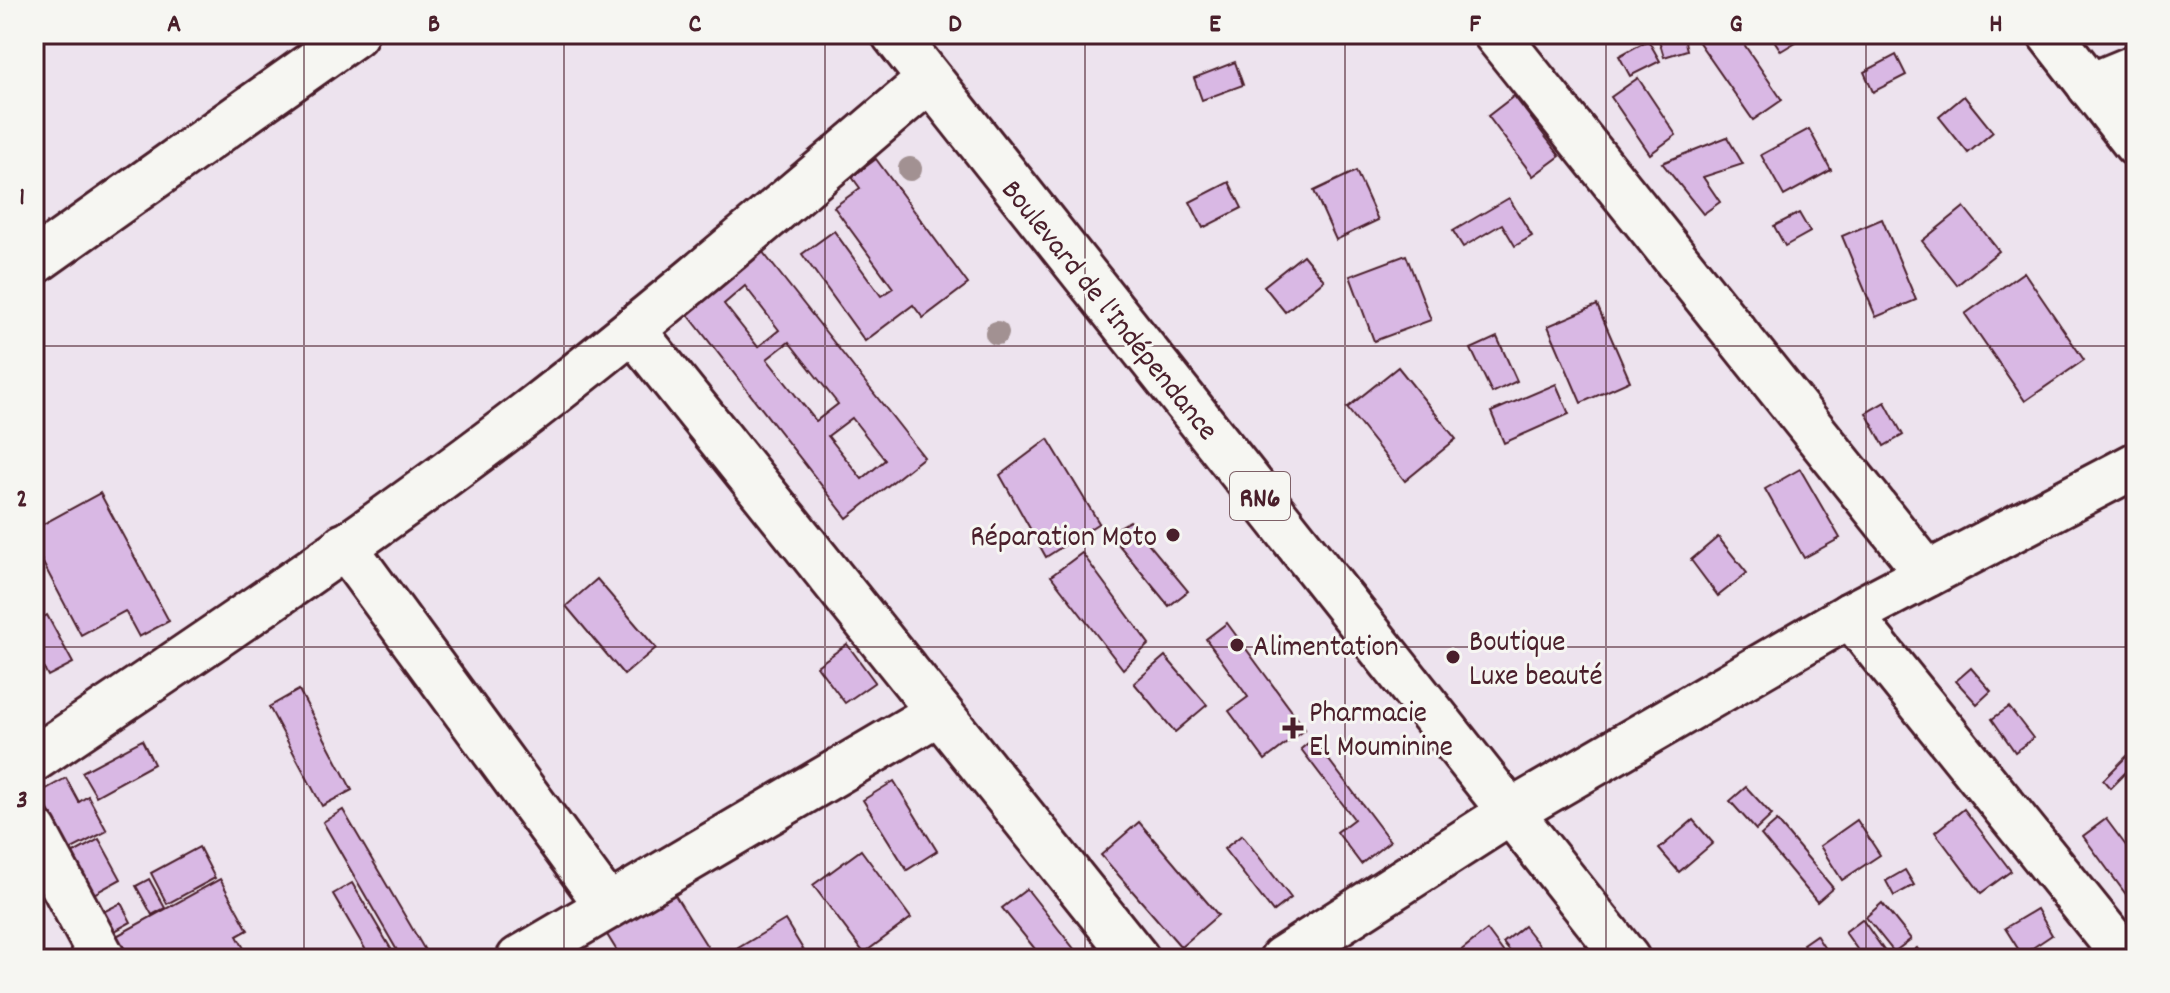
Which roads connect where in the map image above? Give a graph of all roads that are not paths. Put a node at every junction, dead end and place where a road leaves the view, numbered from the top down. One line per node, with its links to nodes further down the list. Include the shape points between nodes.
1 (355, 34): 9 (main road)
2 (894, 34): 6 (main road, Boulevard de l'Indépendance / RN6)
3 (1496, 34): 13 (main road)
4 (2050, 34): 7 (main road)
5 (2136, 67): 7 (main road)
6 (929, 80): 10 (main road); 17 (main road, Boulevard de l'Indépendance / RN6)
7 (2090, 86): 8 (main road)
8 (2136, 144)
9 (34, 262)
10 (633, 330): 12 (main road); 15 (main road)
11 (2136, 465): 13 (main road)
12 (344, 546): 16 (main road); 19 (main road)
13 (1928, 574): 14 (main road)
14 (1850, 615): 17 (main road); 20 (main road)
15 (939, 712): 19 (main road); 23 (main road)
16 (34, 759)
17 (1511, 812): 24 (main road); 25 (main road, Boulevard de l'Indépendance / RN6)
18 (34, 831): 21 (main road)
19 (608, 906): 22 (main road)
20 (2119, 950)
21 (103, 959)
22 (519, 959)
23 (1137, 959)
24 (1282, 959)
25 (1627, 959)

